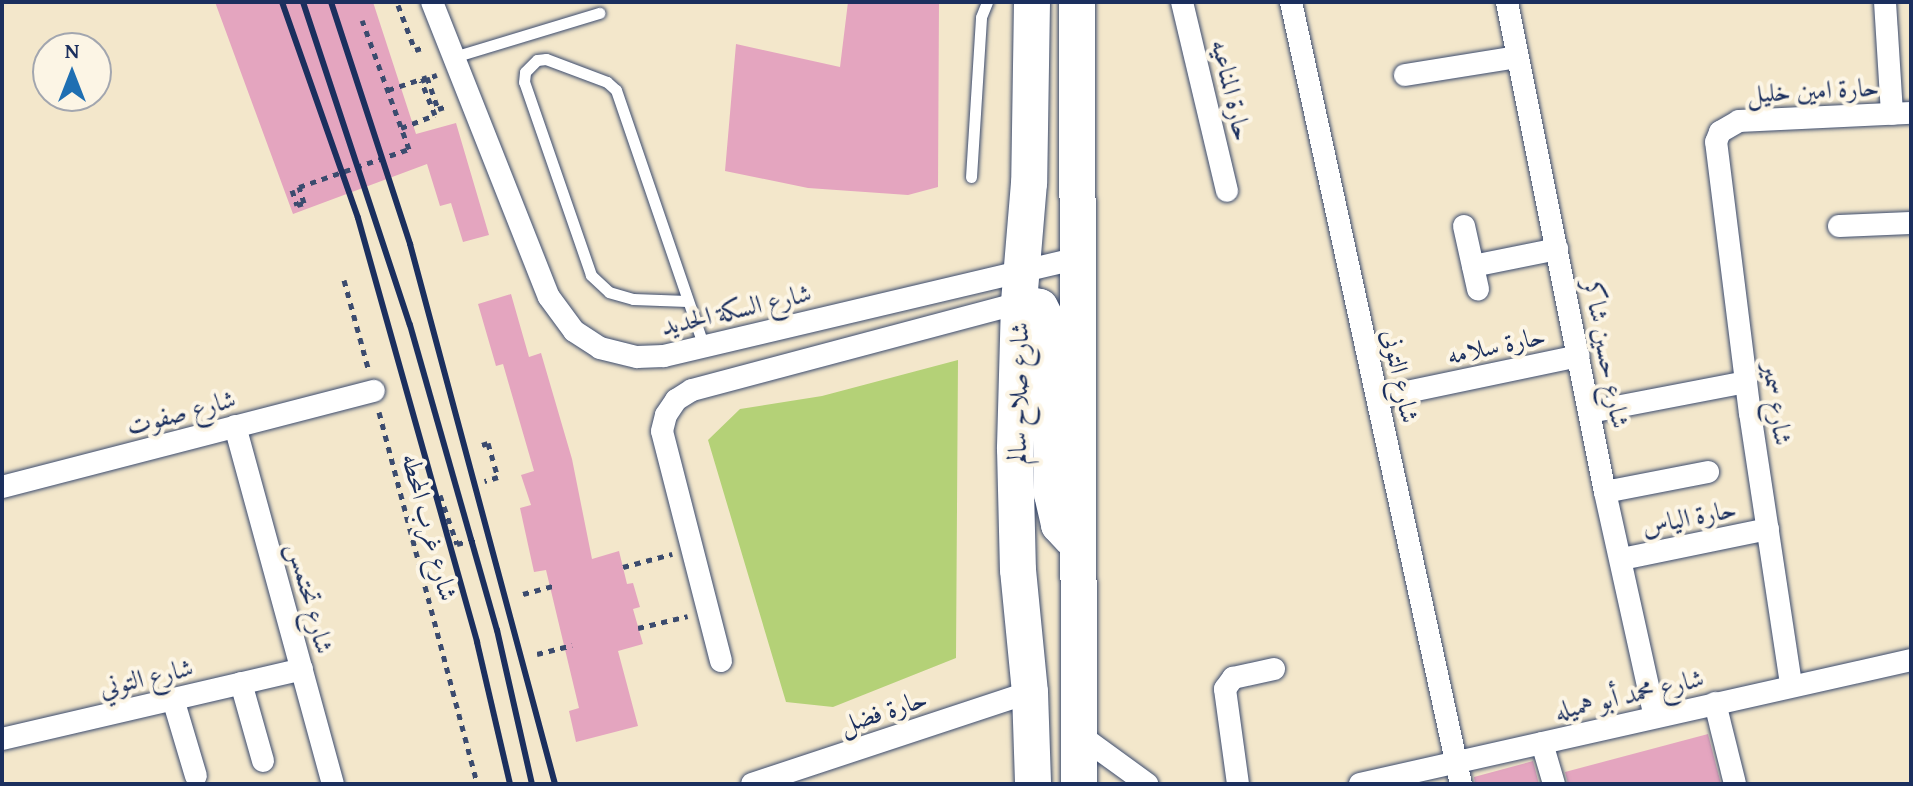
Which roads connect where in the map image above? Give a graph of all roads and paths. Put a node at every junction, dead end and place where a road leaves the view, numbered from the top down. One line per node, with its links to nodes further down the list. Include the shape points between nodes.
1 (432, 2): 12 (street, شارع السكة الحديد)
2 (987, 2): 19 (lane, via 981,17)
3 (1032, 2): 29 (highway, شارع صلاح سالم, via 1029,183)
4 (1077, 2): 26 (highway)
5 (1182, 2): 21 (street, حارة المناعيه)
6 (1291, 2): 36 (street, شارع التونى)
7 (1507, 2): 11 (street, شارع حسين شاكر)
8 (1885, 2): 16 (street)
9 (599, 13): 12 (lane)
10 (362, 20): 15 (path)
11 (1517, 57): 13 (street); 25 (street, شارع حسين شاكر)
12 (447, 65): 17 (path, via 421,81 435,115); 32 (street, شارع السكة الحديد, via 549,297 574,331 600,348 637,357)
13 (1405, 75)
14 (427, 77): 15 (path)
15 (388, 90): 17 (path)
16 (1902, 114): 18 (street, حارة امين خليل, via 1739,121)
17 (401, 128): 20 (path, via 409,149 299,187 304,203 297,205)
18 (1720, 132): 34 (street, شارع سمير, via 1716,153)
19 (971, 177)
20 (292, 190)
21 (1227, 191)
22 (1911, 223): 24 (street)
23 (1464, 226): 27 (street)
24 (1839, 226)
25 (1557, 249): 27 (street); 33 (street, شارع حسين شاكر)
26 (1078, 258): 29 (street, شارع السكة الحديد); 47 (highway)
27 (1473, 266): 30 (street)
28 (344, 280): 35 (path, شارع غرب المحطه)
29 (1020, 287): 32 (street, شارع السكة الحديد); 47 (highway, via 1049,325 1052,494 1059,525); 48 (street, via 692,390 676,400 662,431); 63 (highway, شارع صلاح سالم, via 1015,449 1018,570)
30 (1478, 289)
31 (687, 301): 31 (lane, via 616,90 596,77 537,60 525,72 524,82 591,275 609,292 633,299); 32 (lane)
32 (704, 348)
33 (1579, 356): 36 (street, حارة سلامه); 37 (street, شارع حسين شاكر)
34 (1746, 382): 37 (street); 45 (street, شارع سمير)
35 (374, 391): 38 (street, شارع صفوت); 74 (path, شارع غرب المحطه)
36 (1378, 398): 71 (street, شارع التونى)
37 (1590, 412): 43 (street, شارع حسين شاكر)
38 (235, 426): 42 (street, شارع صفوت); 59 (street, شارع تحتمس)
39 (482, 445): 41 (path, via 488,443 498,477)
40 (1708, 472): 43 (street)
41 (485, 481)
42 (2, 487)
43 (1605, 492): 49 (street, شارع حسين شاكر)
44 (440, 495): 46 (path, via 457,544)
45 (1768, 529): 49 (street, حارة الياس); 62 (street, شارع سمير)
46 (477, 539)
47 (1077, 545): 67 (highway)
48 (692, 549): 50 (path); 53 (street)
49 (1622, 559): 66 (street, شارع حسين شاكر)
50 (623, 567)
51 (557, 585): 52 (path)
52 (523, 594)
53 (708, 611): 54 (path); 58 (street)
54 (638, 628)
55 (572, 645): 56 (path)
56 (537, 654)
57 (1911, 660): 62 (street, شارع محمد أبو هميله)
58 (721, 661)
59 (302, 669): 61 (street, شارع التوني); 73 (street, شارع تحتمس)
60 (1274, 669): 79 (street, via 1233,678 1225,689)
61 (241, 683): 64 (street, شارع التوني); 70 (street)
62 (1791, 684): 65 (street, شارع محمد أبو هميله)
63 (1030, 692): 75 (street, حارة فضل); 76 (highway, شارع صلاح سالم)
64 (173, 699): 68 (street, شارع التوني); 72 (street)
65 (1715, 703): 66 (street, شارع محمد أبو هميله); 83 (street)
66 (1655, 717): 69 (street, شارع محمد أبو هميله)
67 (1081, 736): 77 (highway); 78 (street)
68 (2, 739)
69 (1542, 743): 71 (street, شارع محمد أبو هميله); 82 (street)
70 (263, 761)
71 (1455, 762): 80 (street, شارع محمد أبو هميله); 81 (street, شارع التونى)
72 (196, 776)
73 (333, 784)
74 (477, 784)
75 (752, 784)
76 (1033, 784)
77 (1079, 784)
78 (1147, 784)
79 (1238, 784)
80 (1360, 784)
81 (1461, 784)
82 (1554, 784)
83 (1735, 784)

